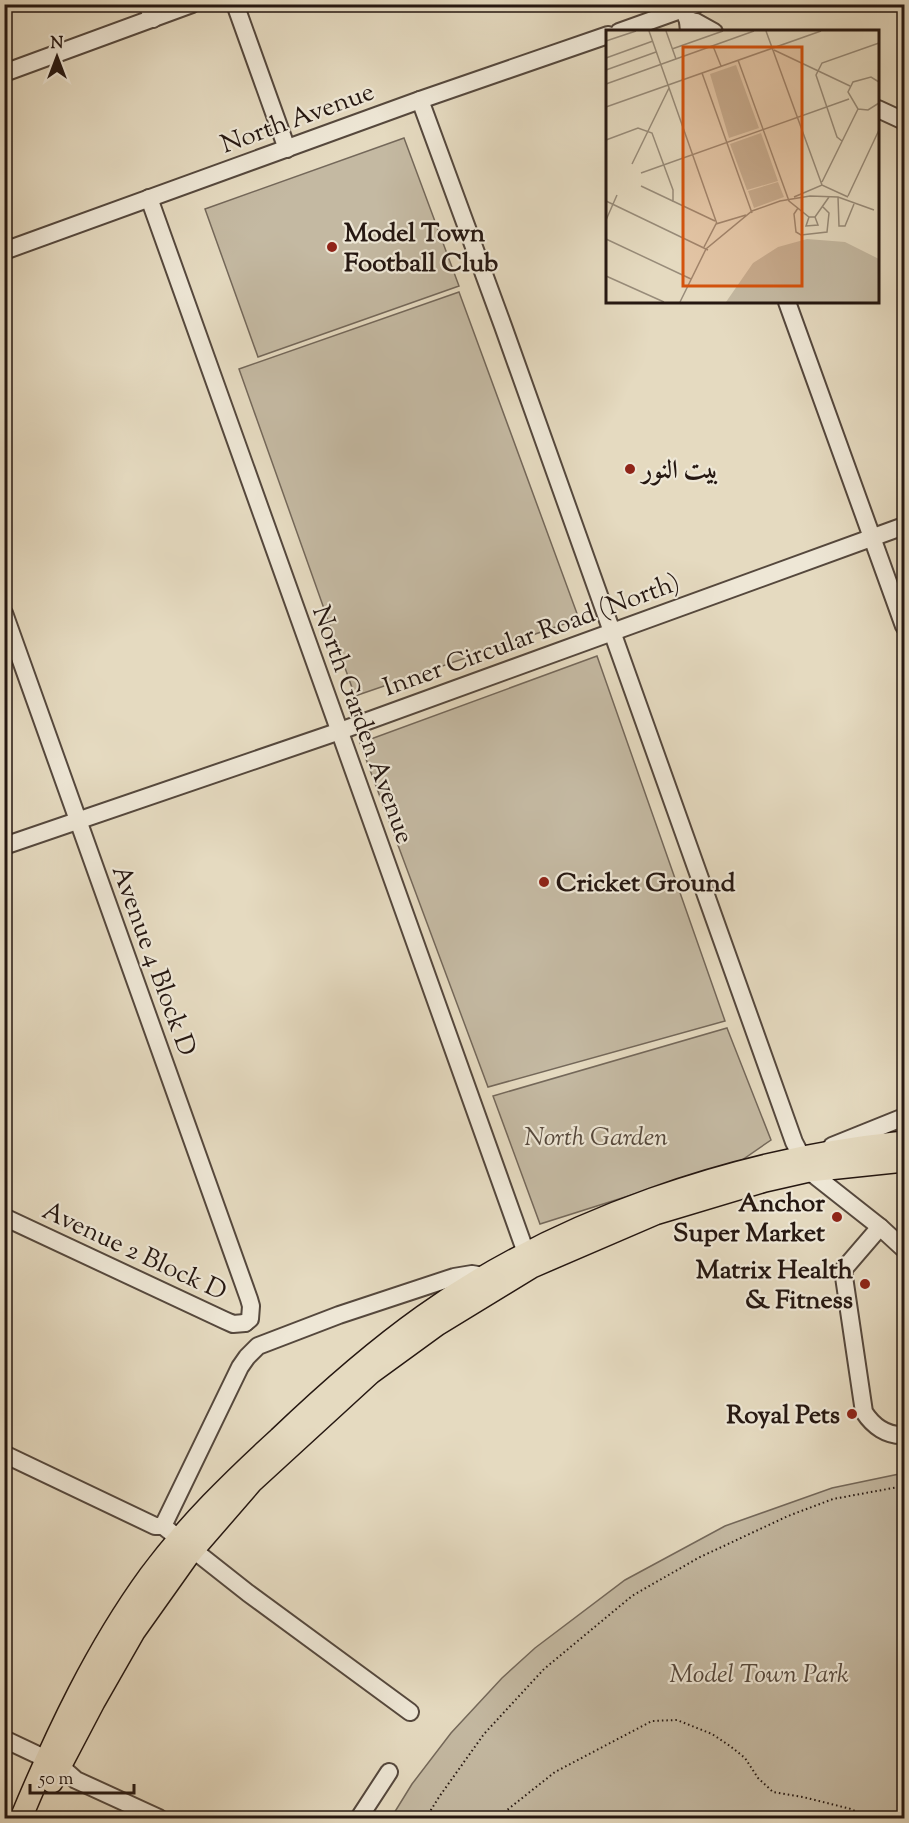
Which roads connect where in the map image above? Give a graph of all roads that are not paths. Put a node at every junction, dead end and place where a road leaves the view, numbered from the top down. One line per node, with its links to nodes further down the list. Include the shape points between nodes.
1 (192, 4): 3 (street)
2 (235, 4): 12 (street)
3 (150, 12): 8 (street)
4 (688, 14): 5 (street); 6 (street)
5 (627, 30)
6 (710, 30)
7 (606, 36): 9 (street, North Avenue)
8 (4, 73)
9 (420, 100): 12 (street, North Avenue); 20 (street)
10 (879, 108): 11 (street)
11 (904, 121)
12 (287, 149): 13 (street, North Avenue)
13 (149, 198): 14 (street, North Avenue); 21 (street, North Garden Avenue)
14 (4, 251)
15 (787, 303): 17 (street)
16 (904, 526): 17 (street, Inner Circular Road (North))
17 (873, 538): 19 (street); 20 (street, Inner Circular Road (North))
18 (4, 613): 22 (street, Avenue 4 Block D)
19 (904, 626)
20 (611, 633): 21 (street, Inner Circular Road (North)); 27 (street)
21 (340, 731): 22 (street, Inner Circular Road (North)); 31 (street, North Garden Avenue)
22 (78, 820): 23 (street, Inner Circular Road (North)); 33 (street, Avenue 4 Block D, via 249,1299 250,1318)
23 (4, 846)
24 (904, 1117): 27 (street)
25 (904, 1142): 27 (main road, via 863,1146)
26 (904, 1161): 27 (main road)
27 (805, 1165): 29 (street); 31 (main road, via 736,1174 669,1194 609,1217)
28 (4, 1217): 33 (street, Avenue 2 Block D, via 233,1324)
29 (880, 1227): 30 (street); 35 (street, via 843,1270 864,1412 884,1431)
30 (904, 1249)
31 (529, 1260): 32 (main road); 37 (main road, via 371,1373 252,1482)
32 (481, 1279): 34 (street, via 472,1274 454,1277); 37 (main road, via 363,1361 242,1472)
33 (245, 1323): 34 (street)
34 (258, 1346): 37 (street, via 240,1367)
35 (904, 1435)
36 (4, 1454): 37 (street)
37 (178, 1538): 38 (street); 40 (main road, via 118,1622 80,1691)
38 (410, 1712)
39 (4, 1739): 40 (street)
40 (52, 1762): 42 (main road); 43 (main road); 44 (street, via 76,1780)
41 (389, 1772): 45 (street)
42 (21, 1818)
43 (36, 1818)
44 (159, 1818)
45 (359, 1818)

